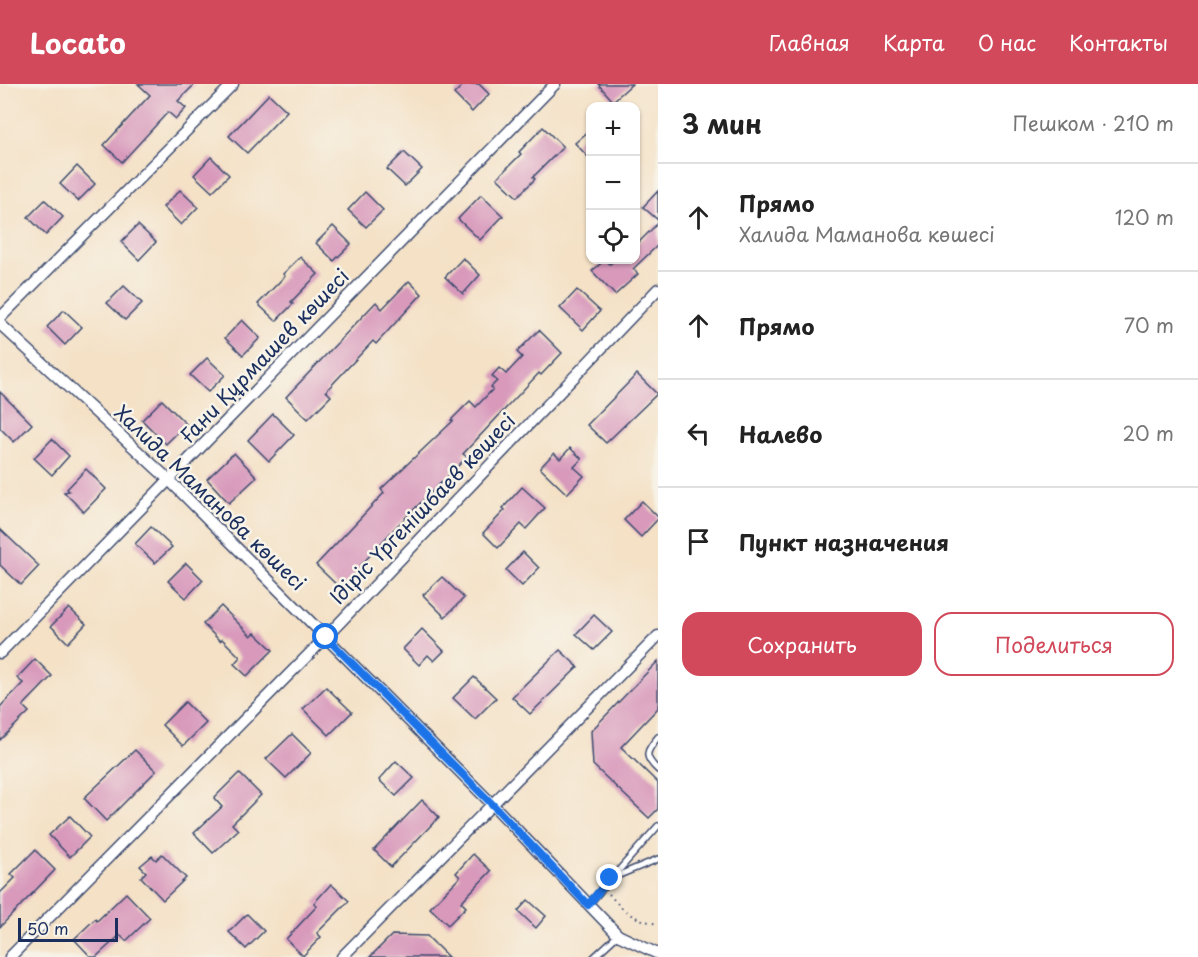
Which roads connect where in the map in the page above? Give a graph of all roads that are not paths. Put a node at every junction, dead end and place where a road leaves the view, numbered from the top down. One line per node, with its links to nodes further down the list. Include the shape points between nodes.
1 (233, 84): 4 (street)
2 (555, 84): 6 (street, Ғани Құрмашев көшесі)
3 (658, 289): 8 (street, Ідіріс Үргенішбаев көшесі)
4 (0, 318)
5 (0, 324): 6 (street, Халида Маманова көшесі)
6 (169, 480): 8 (street, Халида Маманова көшесі); 9 (street, Ғани Құрмашев көшесі)
7 (658, 636): 12 (street)
8 (326, 637): 12 (street, Халида Маманова көшесі); 19 (street, Ідіріс Үргенішбаев көшесі)
9 (0, 653)
10 (658, 737): 11 (lane, via 647,754 648,761)
11 (658, 770)
12 (492, 804): 16 (street, Халида Маманова көшесі); 20 (street)
13 (658, 826): 15 (lane)
14 (658, 859): 15 (lane)
15 (610, 878): 16 (lane)
16 (588, 905): 17 (street, Халида Маманова көшесі)
17 (618, 935): 18 (street, Халида Маманова көшесі); 21 (lane)
18 (658, 954)
19 (10, 957)
20 (342, 957)
21 (594, 957)

